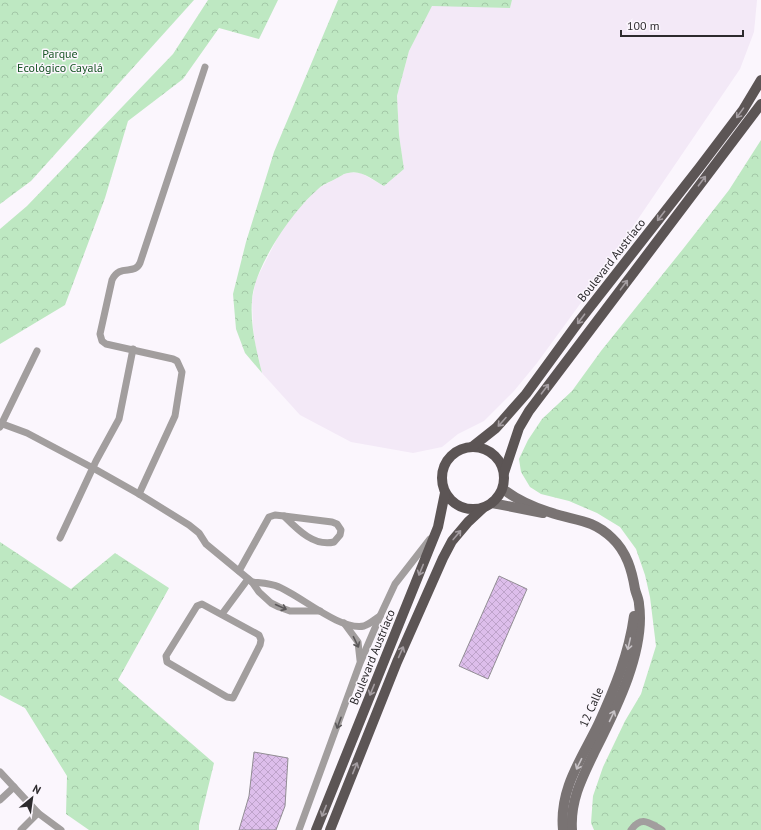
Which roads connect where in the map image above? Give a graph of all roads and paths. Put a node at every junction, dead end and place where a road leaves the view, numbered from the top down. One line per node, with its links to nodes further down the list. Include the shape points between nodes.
1 (205, 67): 4 (street, via 140,263 135,269 118,272 112,280 100,338 106,344)
2 (761, 80): 7 (main road, Boulevard Austríaco, one-way to 7, via 743,110 580,320 526,394 496,428)
3 (761, 104): 9 (main road, Boulevard Austríaco, one-way to 3, via 519,428 529,411)
4 (133, 349): 8 (street, via 119,419); 12 (street, via 173,359 177,361 182,372 175,416)
5 (37, 352): 6 (street)
6 (1, 424): 8 (street, via 27,433)
7 (472, 447): 9 (main road, via 482,448 491,453 501,464); 11 (main road, via 456,452 447,461 442,477)
8 (93, 468): 12 (street); 17 (street)
9 (504, 474): 10 (main road)
10 (503, 489): 13 (main road, via 498,498); 14 (street, 12 Calle)
11 (446, 493): 13 (main road, via 452,502 462,507 472,510); 16 (main road, Boulevard Austríaco)
12 (139, 494): 18 (street, via 194,528 206,544)
13 (488, 506): 14 (street, 12 Calle, via 504,505 542,514); 34 (main road, Boulevard Austríaco, one-way to 13, via 394,668 443,558 452,541 468,522)
14 (549, 512): 20 (street, 12 Calle, via 589,522 611,537 627,559)
15 (284, 516): 15 (street, via 332,522 341,530 340,535 334,542 322,542 306,535); 18 (street, via 269,517)
16 (438, 527): 23 (street, via 395,584); 33 (main road, Boulevard Austríaco, one-way to 33)
17 (60, 538)
18 (239, 571): 19 (street)
19 (250, 581): 21 (street, via 277,586); 21 (street, one-way to 21, via 264,598 279,608 290,611); 22 (street)
20 (636, 592): 35 (street, 12 Calle, one-way to 35, via 634,621 628,648 608,702 567,789 562,818); 36 (street, 12 Calle, one-way to 20, via 571,816 576,792 615,708 635,657 640,614)
21 (320, 611): 24 (street)
22 (222, 614): 22 (street, via 259,635 261,640 233,698 227,698 166,659 197,606 202,604)
23 (381, 614): 24 (street, via 365,626); 25 (street)
24 (344, 623): 25 (street, one-way to 25, via 358,642)
25 (360, 663): 32 (street, one-way to 32)
26 (0, 772): 27 (street)
27 (14, 787): 28 (street); 29 (street)
28 (0, 800)
29 (38, 813): 30 (street); 31 (street)
30 (21, 830)
31 (61, 830)
32 (299, 830)
33 (316, 830)
34 (330, 830)
35 (564, 830)
36 (572, 830)
37 (631, 830): 38 (street, via 639,822 644,821)
38 (662, 830)

